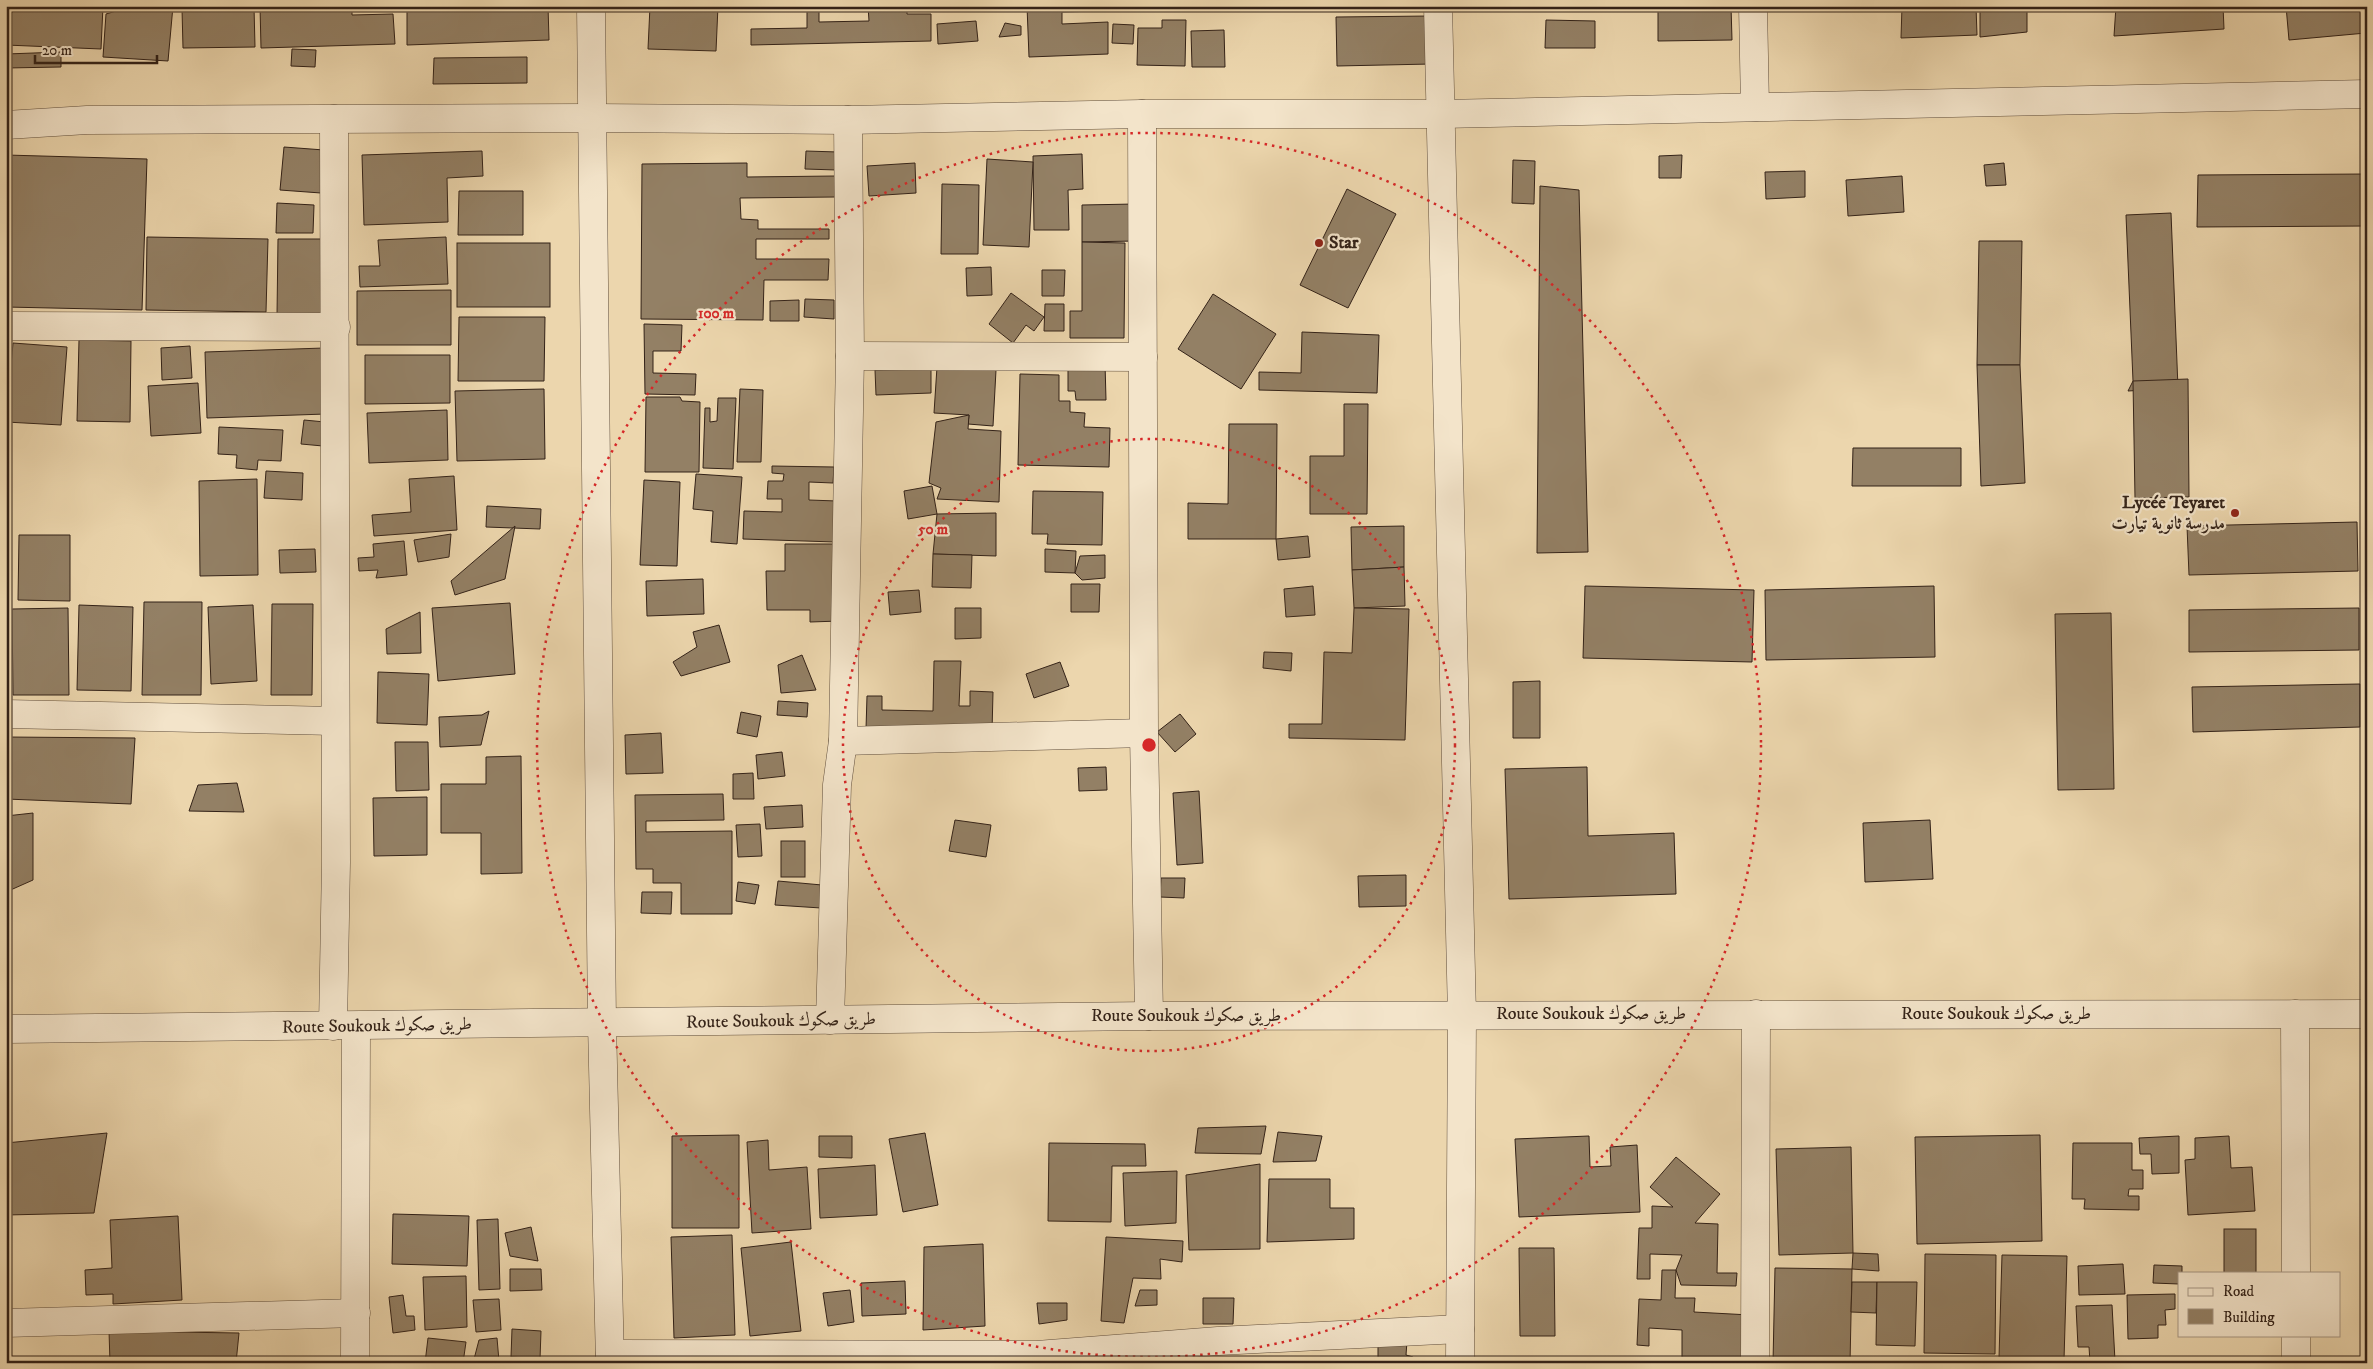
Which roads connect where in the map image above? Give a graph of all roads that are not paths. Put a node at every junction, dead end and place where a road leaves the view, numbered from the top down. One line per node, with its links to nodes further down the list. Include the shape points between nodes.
1 (591, 6): 8 (street)
2 (1438, 6): 7 (street)
3 (1753, 6): 5 (street)
4 (2367, 94): 5 (street)
5 (1754, 107): 7 (street)
6 (1142, 114): 7 (street); 10 (street); 15 (street)
7 (1441, 114): 20 (street)
8 (592, 118): 9 (street); 10 (street); 26 (street)
9 (334, 120): 11 (street, via 87,120); 13 (street)
10 (848, 120): 14 (street)
11 (6, 125)
12 (6, 326): 13 (street)
13 (336, 327): 17 (street)
14 (850, 356): 15 (street); 19 (street)
15 (1143, 357): 18 (street)
16 (6, 714): 17 (street)
17 (335, 721): 27 (street)
18 (1144, 733): 19 (street); 24 (street)
19 (843, 740): 25 (street, via 837,785)
20 (1462, 1014): 21 (street, Route Soukouk طريق صكوك); 24 (street, Route Soukouk طريق صكوك); 32 (street)
21 (1756, 1014): 22 (street, Route Soukouk طريق صكوك); 40 (street)
22 (2295, 1014): 23 (street, Route Soukouk طريق صكوك); 29 (street)
23 (2367, 1014)
24 (1149, 1016): 25 (street, Route Soukouk طريق صكوك)
25 (830, 1020): 26 (street, Route Soukouk طريق صكوك)
26 (602, 1023): 27 (street, Route Soukouk طريق صكوك); 35 (street)
27 (344, 1026): 28 (street, Route Soukouk طريق صكوك); 30 (street)
28 (6, 1029)
29 (2296, 1272)
30 (356, 1314): 31 (street); 38 (street)
31 (6, 1323)
32 (1460, 1329): 34 (street); 39 (street)
33 (2296, 1336): 41 (street)
34 (1218, 1352): 37 (street)
35 (610, 1358): 36 (street)
36 (858, 1359): 37 (street)
37 (1037, 1359)
38 (356, 1363)
39 (1460, 1363)
40 (1755, 1363)
41 (2296, 1363)

